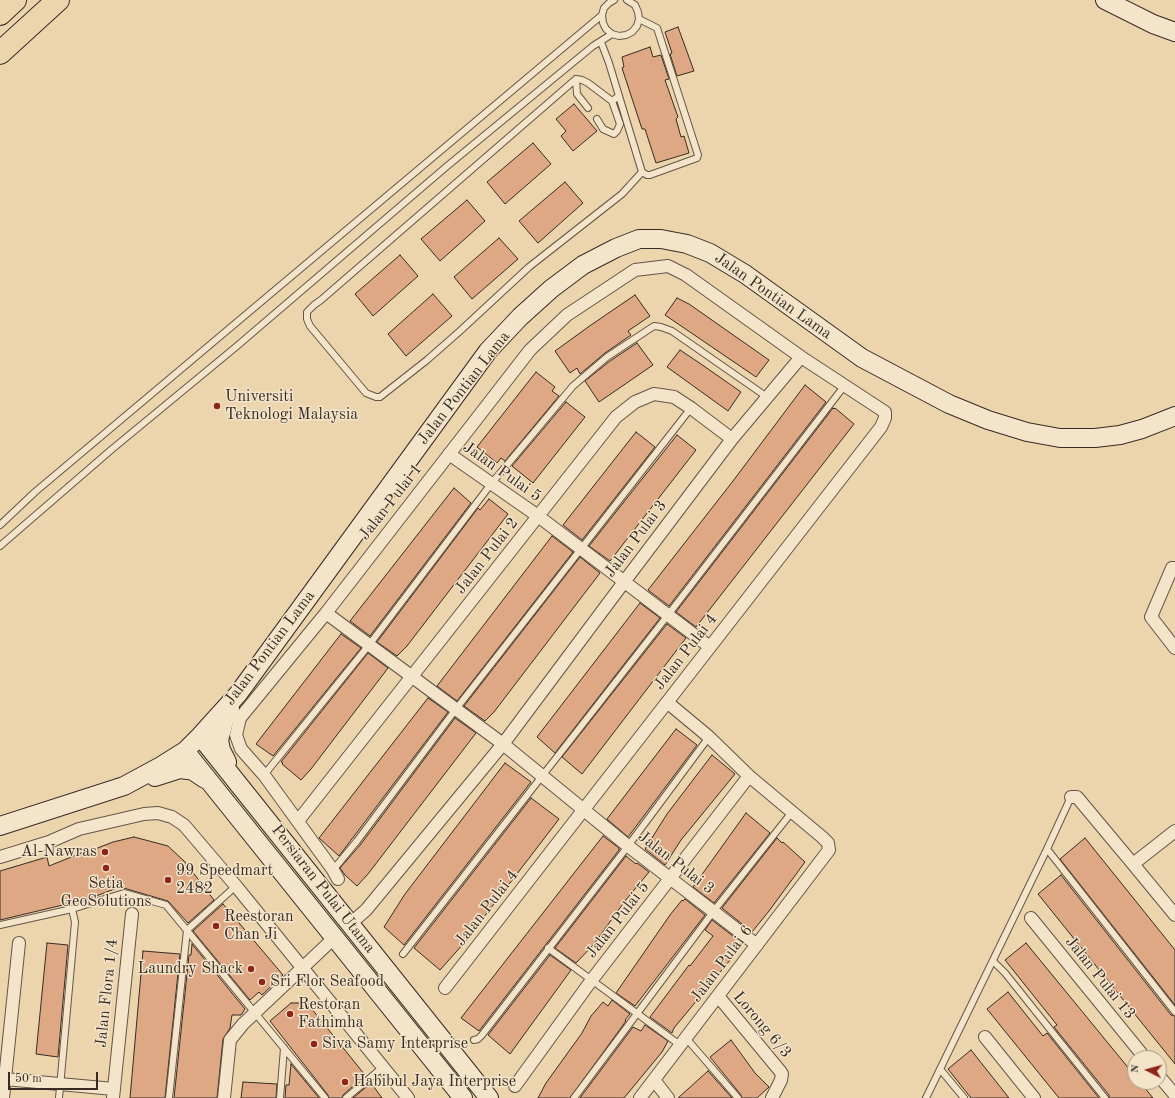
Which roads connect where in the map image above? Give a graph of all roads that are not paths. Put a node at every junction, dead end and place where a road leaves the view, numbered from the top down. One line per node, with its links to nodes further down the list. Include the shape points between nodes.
1 (15, 0): 6 (highway)
2 (58, 0): 14 (highway)
3 (614, 0): 7 (lane, via 604,8)
4 (627, 0): 8 (lane, via 635,6)
5 (1105, 0): 9 (street)
6 (0, 14)
7 (602, 15): 11 (lane, via 602,23); 30 (lane, via 35,492)
8 (639, 19): 11 (lane, via 632,32 619,36); 20 (lane, via 657,28 698,155 697,158 650,175)
9 (1153, 24): 10 (street); 12 (street)
10 (1175, 32)
11 (612, 34): 13 (lane)
12 (1175, 38)
13 (601, 42): 16 (lane); 31 (lane, via 446,167)
14 (0, 53)
15 (576, 80): 17 (lane, via 588,83); 18 (lane, via 577,94); 20 (lane, via 314,305 307,312 306,319 310,326 366,394 380,396 427,360 529,267 622,194)
16 (619, 96): 17 (lane); 20 (lane)
17 (612, 101): 19 (lane, via 620,124 617,131 614,134 603,129)
18 (588, 108)
19 (597, 120)
20 (642, 172)
21 (801, 357): 22 (street, Jalan Pulai 4); 23 (street, Jalan Pulai 3); 27 (street, Jalan Pulai 1, via 686,275 668,266 635,270 567,315 530,350)
22 (845, 385): 36 (lane); 38 (street, Jalan Pulai 4, via 885,412 881,427)
23 (768, 397): 26 (street, Jalan Pulai 3); 28 (lane, via 672,331 654,326 607,357 573,386)
24 (691, 408): 26 (street, Jalan Pulai 2); 29 (street, Jalan Pulai 2, via 674,397 654,394 635,402 616,416); 32 (lane)
25 (1175, 416): 41 (street, Jalan Pontian Lama, via 1142,429 1095,438 1060,438 1027,432 988,420 949,404 862,358 745,274 710,253 687,244 661,239 638,239 583,265 520,317 488,351)
26 (732, 439): 34 (street, Jalan Pulai 3)
27 (449, 454): 28 (street, Jalan Pulai 5); 35 (street, Jalan Pulai 1)
28 (492, 484): 29 (street, Jalan Pulai 5); 37 (lane)
29 (538, 516): 32 (street, Jalan Pulai 5); 40 (street, Jalan Pulai 2)
30 (0, 525)
31 (0, 546)
32 (581, 549): 34 (street, Jalan Pulai 5); 43 (lane)
33 (1175, 568): 39 (street, via 1172,568 1152,617)
34 (624, 582): 36 (street, Jalan Pulai 5); 46 (street, Jalan Pulai 3)
35 (326, 613): 37 (street); 48 (street, Jalan Pulai 1, via 240,718 236,735 241,749)
36 (668, 615): 38 (street, Jalan Pulai 5); 49 (lane)
37 (369, 645): 40 (street); 48 (lane)
38 (710, 647): 42 (street, Jalan Pulai 4)
39 (1175, 648)
40 (412, 677): 43 (street); 57 (street, Jalan Pulai 2)
41 (238, 694): 44 (street, Jalan Pontian Lama); 51 (street, via 225,718 219,740)
42 (667, 702): 45 (street); 55 (street, Jalan Pulai 4)
43 (456, 709): 46 (street); 64 (lane, via 357,841)
44 (200, 736): 47 (street, Jalan Pontian Lama); 51 (street, Persiaran Pulai Utama)
45 (709, 737): 50 (street); 60 (lane)
46 (503, 744): 49 (street, Jalan Pulai 3); 73 (street, Jalan Pulai 3, via 366,910)
47 (185, 751): 52 (street, Jalan Pontian Lama); 53 (street, Persiaran Pulai Utama)
48 (264, 775): 57 (street, Jalan Pulai 1)
49 (542, 776): 55 (street, Jalan Pulai 3); 79 (lane)
50 (749, 776): 56 (street); 65 (street, Jalan Pulai 5)
51 (236, 781): 73 (street, Persiaran Pulai Utama)
52 (124, 786): 53 (street, via 180,769 202,776); 58 (street, Jalan Pontian Lama)
53 (215, 788): 75 (street, Persiaran Pulai Utama)
54 (1071, 797): 61 (lane); 63 (street, via 1077,797)
55 (584, 811): 60 (street, Jalan Pulai 3); 83 (street, Jalan Pulai 4)
56 (792, 812): 68 (lane); 77 (street, Jalan Pulai 6, via 828,843 829,850)
57 (298, 821): 64 (street, Jalan Pulai 1)
58 (0, 826)
59 (1175, 832): 63 (street)
60 (628, 846): 65 (street, Jalan Pulai 3); 78 (lane)
61 (1047, 849): 80 (lane); 85 (lane)
62 (0, 857): 66 (street, via 49,842 79,829 158,813 184,825)
63 (1134, 864): 69 (street)
64 (335, 875)
65 (671, 878): 68 (street, Jalan Pulai 3); 82 (street, Jalan Pulai 5)
66 (236, 886): 74 (lane); 81 (street)
67 (72, 909): 72 (lane); 74 (lane, via 124,893 166,905); 97 (lane, via 75,922)
68 (713, 912): 77 (street, Jalan Pulai 3); 87 (lane)
69 (1174, 912)
70 (132, 914): 101 (street, Jalan Flora 1/4)
71 (1031, 918): 92 (street, Jalan Pulai 13)
72 (0, 924)
73 (350, 924): 75 (street); 111 (street, Persiaran Pulai Utama)
74 (187, 930): 86 (lane); 104 (lane)
75 (334, 938): 81 (street); 110 (street, Persiaran Pulai Utama)
76 (19, 943): 95 (street)
77 (756, 945): 84 (street, Jalan Pulai 6)
78 (548, 948): 82 (lane); 89 (lane, via 481,1037)
79 (403, 954)
80 (993, 961): 94 (lane); 120 (lane)
81 (302, 968): 86 (street); 93 (street)
82 (591, 981): 87 (lane); 98 (street, Jalan Pulai 5)
83 (445, 988)
84 (718, 996): 90 (street, Jalan Pulai 6); 116 (street, Lorong 6/3, via 782,1074)
85 (1175, 1012)
86 (255, 1013): 91 (lane); 105 (street, via 230,1040)
87 (636, 1014): 90 (lane); 112 (lane)
88 (985, 1037): 119 (street)
89 (474, 1040)
90 (683, 1042): 96 (street, Jalan Pulai 6); 115 (lane)
91 (284, 1048): 106 (lane); 107 (lane)
92 (1138, 1050)
93 (383, 1067): 108 (lane); 109 (street)
94 (940, 1069): 117 (lane); 118 (lane)
95 (5, 1079): 97 (street); 100 (street)
96 (654, 1080): 113 (street, Jalan Pulai 6); 114 (street)
97 (60, 1084): 101 (street); 103 (lane)
98 (515, 1086)
99 (1167, 1086): 102 (street)
100 (2, 1094)
101 (113, 1094)
102 (1175, 1095)
103 (59, 1098)
104 (169, 1098)
105 (224, 1098)
106 (280, 1098)
107 (325, 1098)
108 (346, 1098)
109 (408, 1098)
110 (463, 1098)
111 (490, 1098)
112 (574, 1098)
113 (640, 1098)
114 (668, 1098)
115 (738, 1098)
116 (772, 1098)
117 (926, 1098)
118 (964, 1098)
119 (1034, 1098)
120 (1105, 1098)

